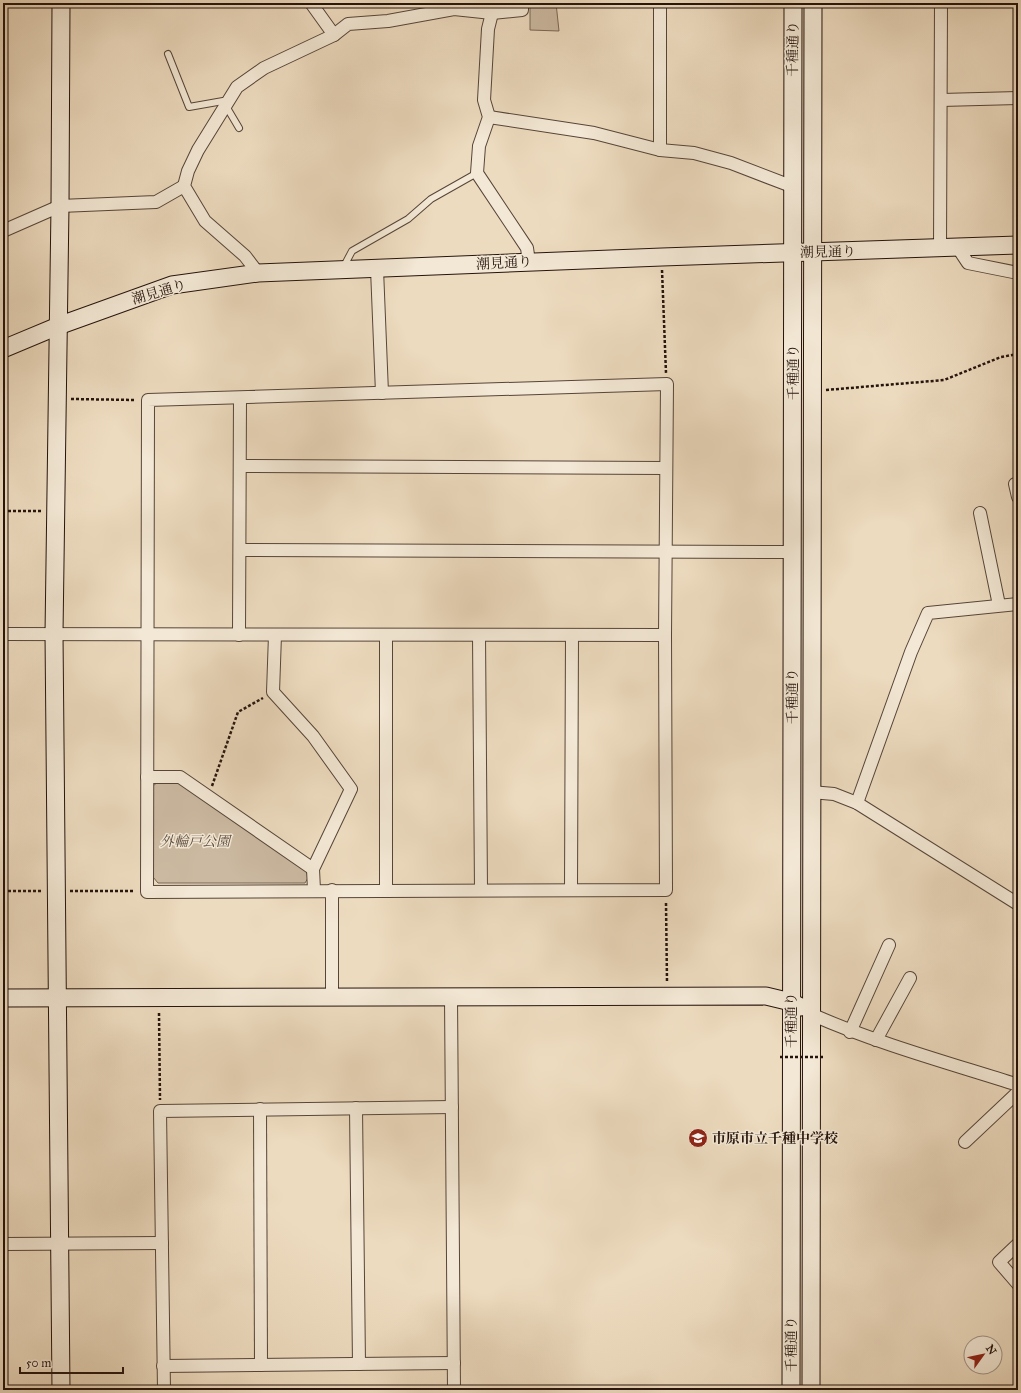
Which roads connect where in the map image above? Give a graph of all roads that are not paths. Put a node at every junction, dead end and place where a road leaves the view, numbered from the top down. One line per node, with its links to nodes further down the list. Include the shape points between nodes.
1 (61, 3): 20 (street)
2 (311, 3): 9 (street)
3 (522, 3): 8 (street, via 522,10)
4 (660, 3): 16 (street)
5 (793, 3): 19 (street, 千種通り)
6 (813, 3): 26 (street, 千種通り)
7 (941, 3): 12 (street)
8 (492, 13): 9 (street, via 454,9 388,21 348,24); 14 (street, via 488,29 484,100)
9 (334, 35): 13 (street, via 264,68 237,87)
10 (168, 54): 13 (lane, via 189,107 223,101)
11 (1018, 98): 12 (street)
12 (941, 100): 23 (street)
13 (226, 105): 15 (lane); 18 (street, via 188,171)
14 (489, 117): 16 (street, via 594,133); 17 (street, via 479,146)
15 (239, 128)
16 (660, 150): 19 (street, via 694,153 731,163)
17 (477, 173): 27 (street, via 527,248); 29 (lane, via 432,199 408,219 352,251)
18 (184, 186): 20 (street, via 156,202); 30 (street, via 205,221 244,256)
19 (791, 186): 25 (street, 千種通り)
20 (60, 206): 21 (street); 32 (street)
21 (3, 232)
22 (1018, 245): 24 (street, 潮見通り)
23 (940, 248): 24 (street, 潮見通り); 26 (street, 潮見通り)
24 (958, 248): 31 (street, via 968,263)
25 (793, 253): 26 (street, 潮見通り); 27 (street, 潮見通り); 43 (street, 千種通り)
26 (812, 253): 56 (street, 千種通り)
27 (529, 262): 28 (street, 潮見通り)
28 (377, 269): 29 (street, 潮見通り); 34 (street)
29 (342, 270): 30 (street, 潮見通り)
30 (258, 273): 32 (street, 潮見通り, via 172,285)
31 (1018, 273)
32 (58, 326): 33 (street, 潮見通り); 47 (street)
33 (3, 349)
34 (382, 393): 35 (street); 37 (street, via 667,384)
35 (240, 398): 36 (street); 48 (street, via 148,400)
36 (240, 466): 37 (street); 41 (street)
37 (665, 468): 42 (street)
38 (1015, 484): 39 (street)
39 (1018, 497)
40 (980, 513): 45 (street)
41 (240, 550): 42 (street); 49 (street)
42 (665, 551): 43 (street); 52 (street)
43 (793, 552): 71 (street, 千種通り)
44 (1018, 604): 45 (street)
45 (999, 605): 57 (street, via 928,613 911,652)
46 (3, 634): 47 (street)
47 (54, 634): 48 (street); 70 (street)
48 (147, 634): 49 (street); 55 (street)
49 (239, 635): 50 (street)
50 (275, 635): 53 (street); 58 (street, via 273,692 313,736 351,789)
51 (572, 635): 52 (street); 54 (street); 62 (street)
52 (665, 635): 62 (street, via 666,890)
53 (386, 636): 54 (street); 63 (street)
54 (479, 636): 61 (street)
55 (147, 777): 58 (street, via 180,777); 59 (street, via 147,892)
56 (811, 792): 57 (street, via 834,794); 72 (street, 千種通り)
57 (857, 803): 64 (street)
58 (314, 869): 59 (street)
59 (314, 890): 60 (street)
60 (332, 890): 63 (street); 67 (street)
61 (481, 890): 62 (street); 63 (street)
62 (571, 890)
63 (386, 891)
64 (1017, 901)
65 (889, 945): 73 (street)
66 (910, 978): 74 (street)
67 (332, 997): 68 (street); 70 (street)
68 (451, 997): 71 (street, via 766,996); 77 (street)
69 (3, 998): 70 (street)
70 (58, 998): 83 (street)
71 (791, 1002): 72 (street); 93 (street, 千種通り)
72 (812, 1015): 73 (street); 94 (street, 千種通り)
73 (850, 1032): 74 (street)
74 (876, 1040): 75 (street)
75 (1018, 1085)
76 (1018, 1092): 80 (street)
77 (452, 1107): 78 (street); 86 (street)
78 (356, 1108): 79 (street); 87 (street)
79 (260, 1109): 81 (street, via 160,1111); 88 (street)
80 (965, 1142)
81 (162, 1243): 83 (street); 89 (street)
82 (3, 1244): 83 (street)
83 (60, 1244): 90 (street)
84 (1018, 1244): 85 (street, via 998,1262)
85 (1018, 1284)
86 (454, 1363): 87 (street); 92 (street)
87 (359, 1364): 88 (street)
88 (261, 1365): 89 (street)
89 (163, 1366): 91 (street)
90 (61, 1390)
91 (164, 1390)
92 (454, 1390)
93 (791, 1390)
94 (811, 1390)

